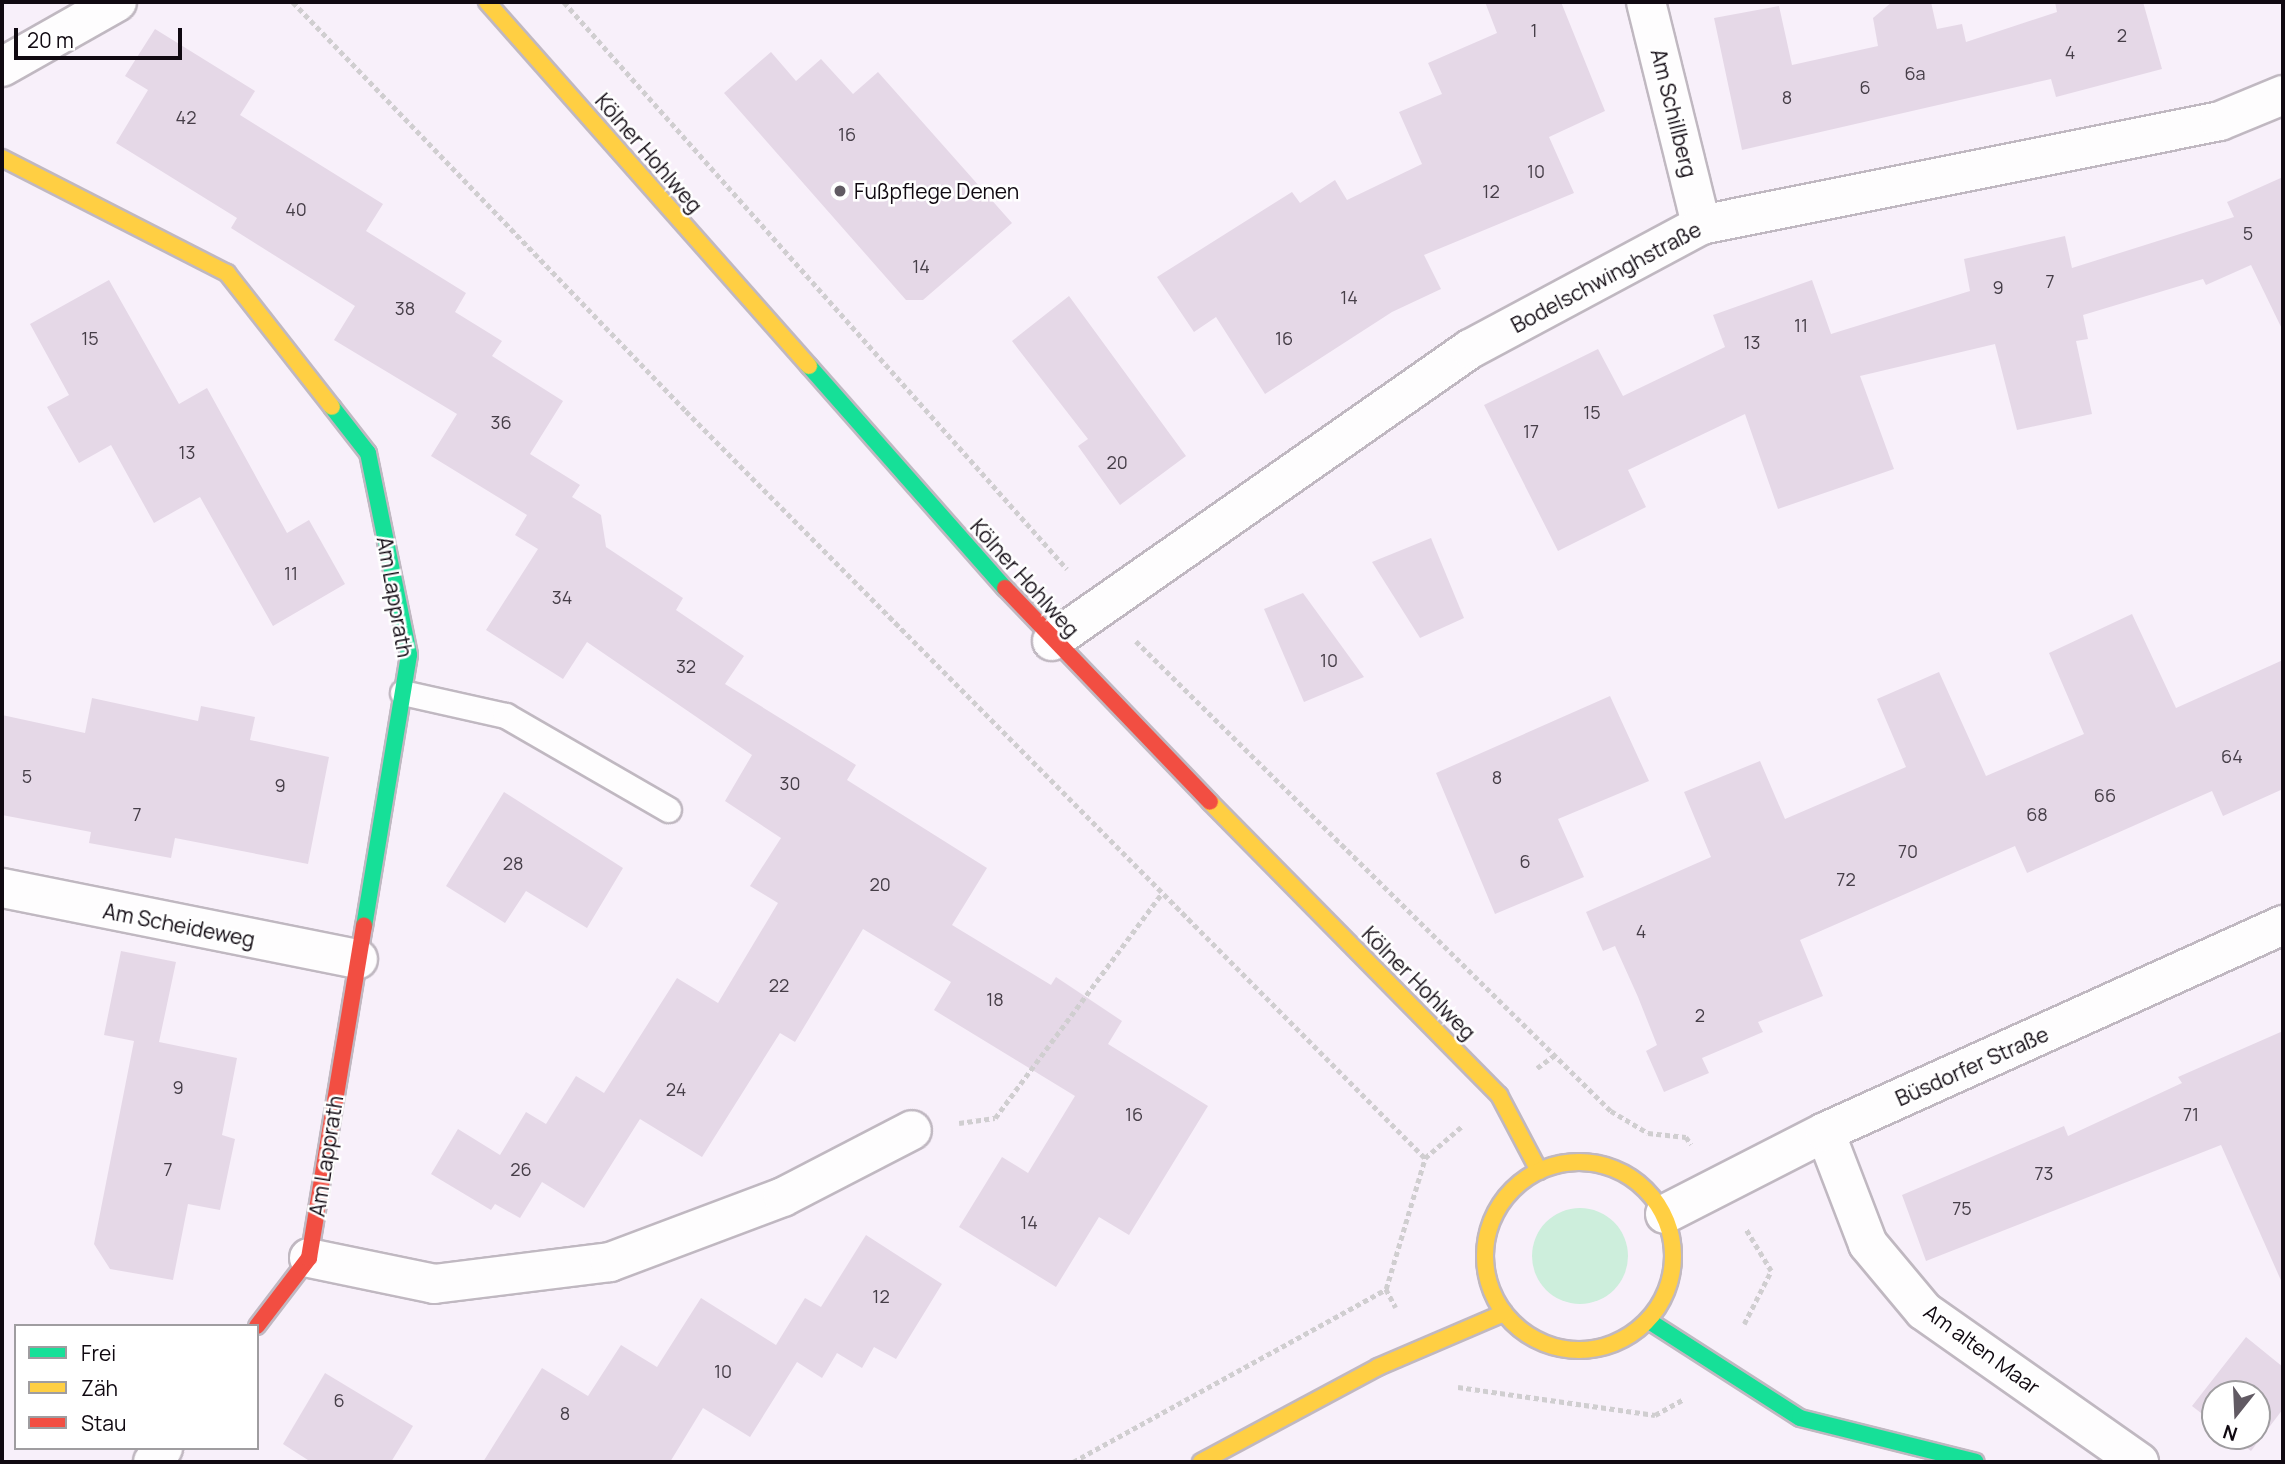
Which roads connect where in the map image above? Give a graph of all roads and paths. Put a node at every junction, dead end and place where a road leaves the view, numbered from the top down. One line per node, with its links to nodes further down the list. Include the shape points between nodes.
1 (117, 2): 6 (street)
2 (293, 2): 15 (path)
3 (487, 2): 11 (main road, Kölner Hohlweg)
4 (564, 2): 10 (path)
5 (1646, 2): 9 (street, Am Schillberg)
6 (2, 67)
7 (2283, 95): 9 (street, Bodelschwinghstraße, via 2220,121)
8 (2, 158): 12 (main road, Am Lapprath, via 227,273 368,453 409,655)
9 (1701, 225): 10 (street, Bodelschwinghstraße, via 1470,349)
10 (1103, 609): 11 (street, Bodelschwinghstraße); 18 (path, via 1556,1054)
11 (1052, 641): 18 (main road, Kölner Hohlweg)
12 (403, 693): 13 (lane, via 506,716); 17 (main road, Am Lapprath)
13 (669, 810)
14 (2, 888): 17 (street, Am Scheideweg)
15 (1162, 893): 19 (path, via 995,1118); 21 (path)
16 (2283, 925): 20 (street, Büsdorfer Straße)
17 (358, 959): 24 (main road, Am Lapprath)
18 (1499, 1095): 21 (path); 22 (main road, Kölner Hohlweg)
19 (912, 1130): 24 (street, via 783,1197 610,1262 434,1284)
20 (1825, 1132): 23 (street, Büsdorfer Straße); 31 (street, Am alten Maar, via 1868,1244 1924,1311)
21 (1425, 1158): 28 (path, via 1386,1290)
22 (1539, 1171): 23 (main road, via 1567,1162 1624,1172); 25 (main road, via 1515,1185 1487,1233 1490,1289)
23 (1665, 1214): 26 (main road, via 1673,1270)
24 (309, 1258): 27 (main road, Am Lapprath)
25 (1504, 1313): 26 (main road, via 1528,1335 1580,1350 1623,1341); 29 (main road, via 1387,1362)
26 (1649, 1321): 30 (main road, via 1800,1418)
27 (259, 1324)
28 (1073, 1462)
29 (1201, 1462)
30 (1976, 1462)
31 (2139, 1462)

